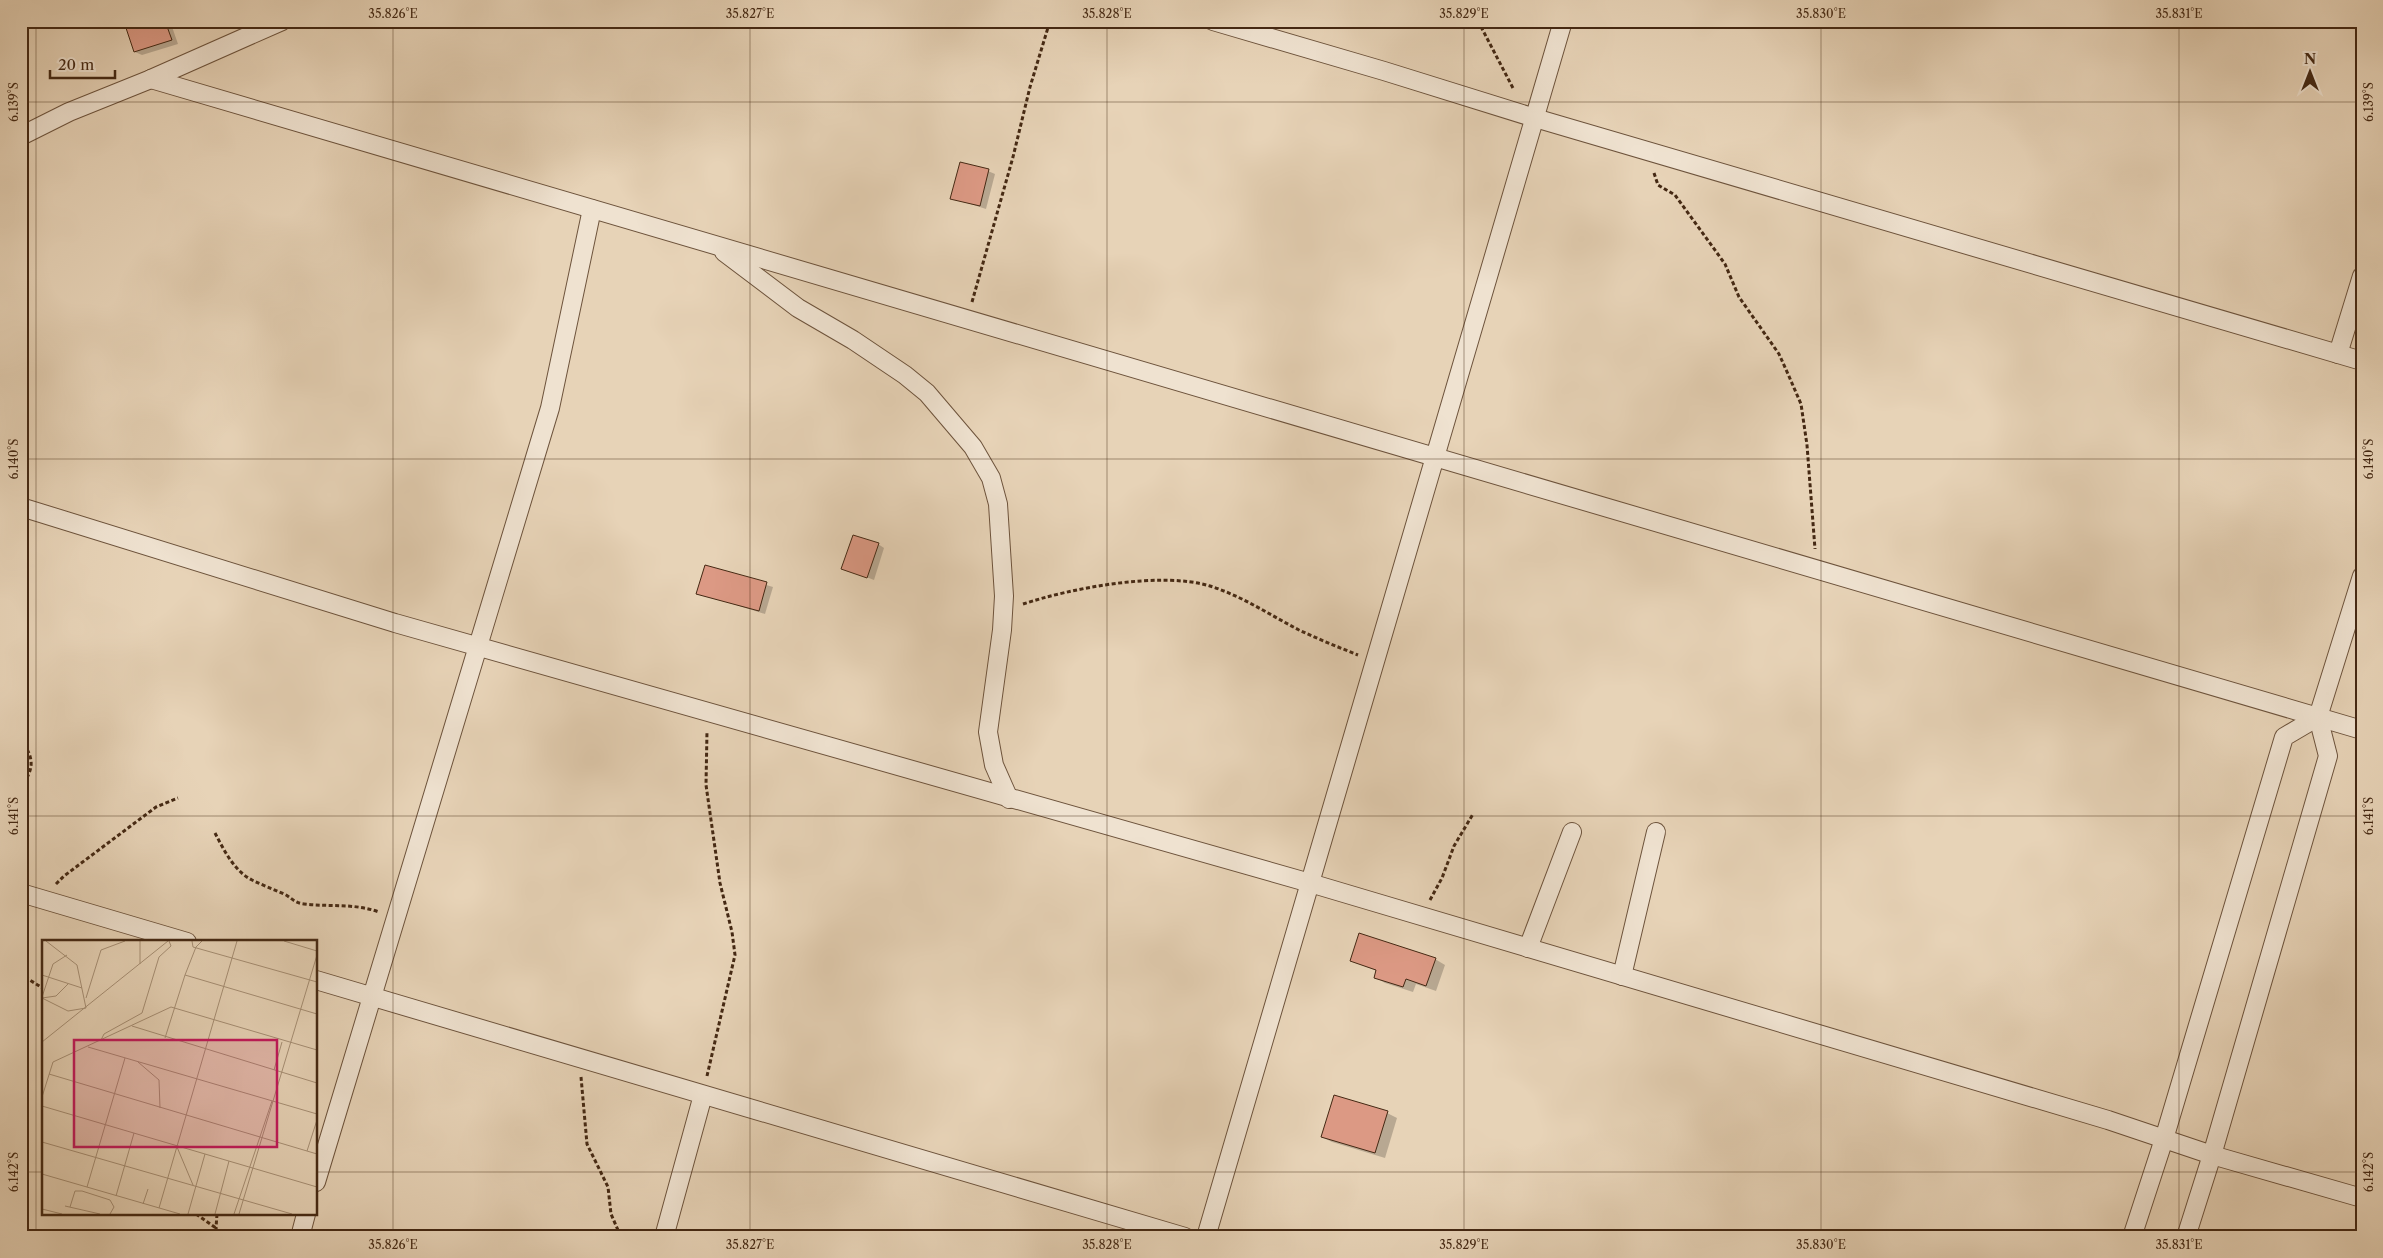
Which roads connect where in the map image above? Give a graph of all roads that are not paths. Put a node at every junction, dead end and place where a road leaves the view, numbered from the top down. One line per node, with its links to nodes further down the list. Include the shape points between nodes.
1 (282, 21): 4 (street)
2 (1213, 21): 5 (street)
3 (1564, 21): 5 (street)
4 (152, 80): 6 (street, via 69,112); 7 (street)
5 (1531, 117): 10 (street); 12 (street)
6 (21, 136)
7 (592, 209): 8 (street); 15 (street, via 550,408)
8 (716, 246): 12 (street); 18 (street, via 798,308 905,375 927,394 973,447 992,478 1003,558 1003,611 988,732 994,765)
9 (2362, 276): 10 (street)
10 (2338, 354): 11 (street)
11 (2362, 361)
12 (1435, 457): 16 (street); 21 (street)
13 (21, 507): 15 (street)
14 (2362, 576): 16 (street)
15 (478, 647): 18 (street); 27 (street)
16 (2318, 717): 17 (street); 29 (street, via 2284,738); 30 (street, via 2328,756)
17 (2362, 730)
18 (1009, 799): 21 (street)
19 (1572, 832): 24 (street)
20 (1656, 832): 25 (street)
21 (1310, 883): 24 (street); 37 (street)
22 (21, 893): 23 (street)
23 (180, 940)
24 (1528, 948): 25 (street)
25 (1622, 976): 29 (street)
26 (318, 981): 27 (street)
27 (372, 996): 28 (street); 31 (street)
28 (703, 1095): 35 (street); 36 (street)
29 (2164, 1139): 30 (street); 38 (street)
30 (2212, 1155): 32 (street); 39 (street)
31 (318, 1175)
32 (2362, 1198)
33 (305, 1216): 34 (street)
34 (300, 1237)
35 (664, 1237)
36 (1184, 1237)
37 (1206, 1237)
38 (2132, 1237)
39 (2186, 1237)

